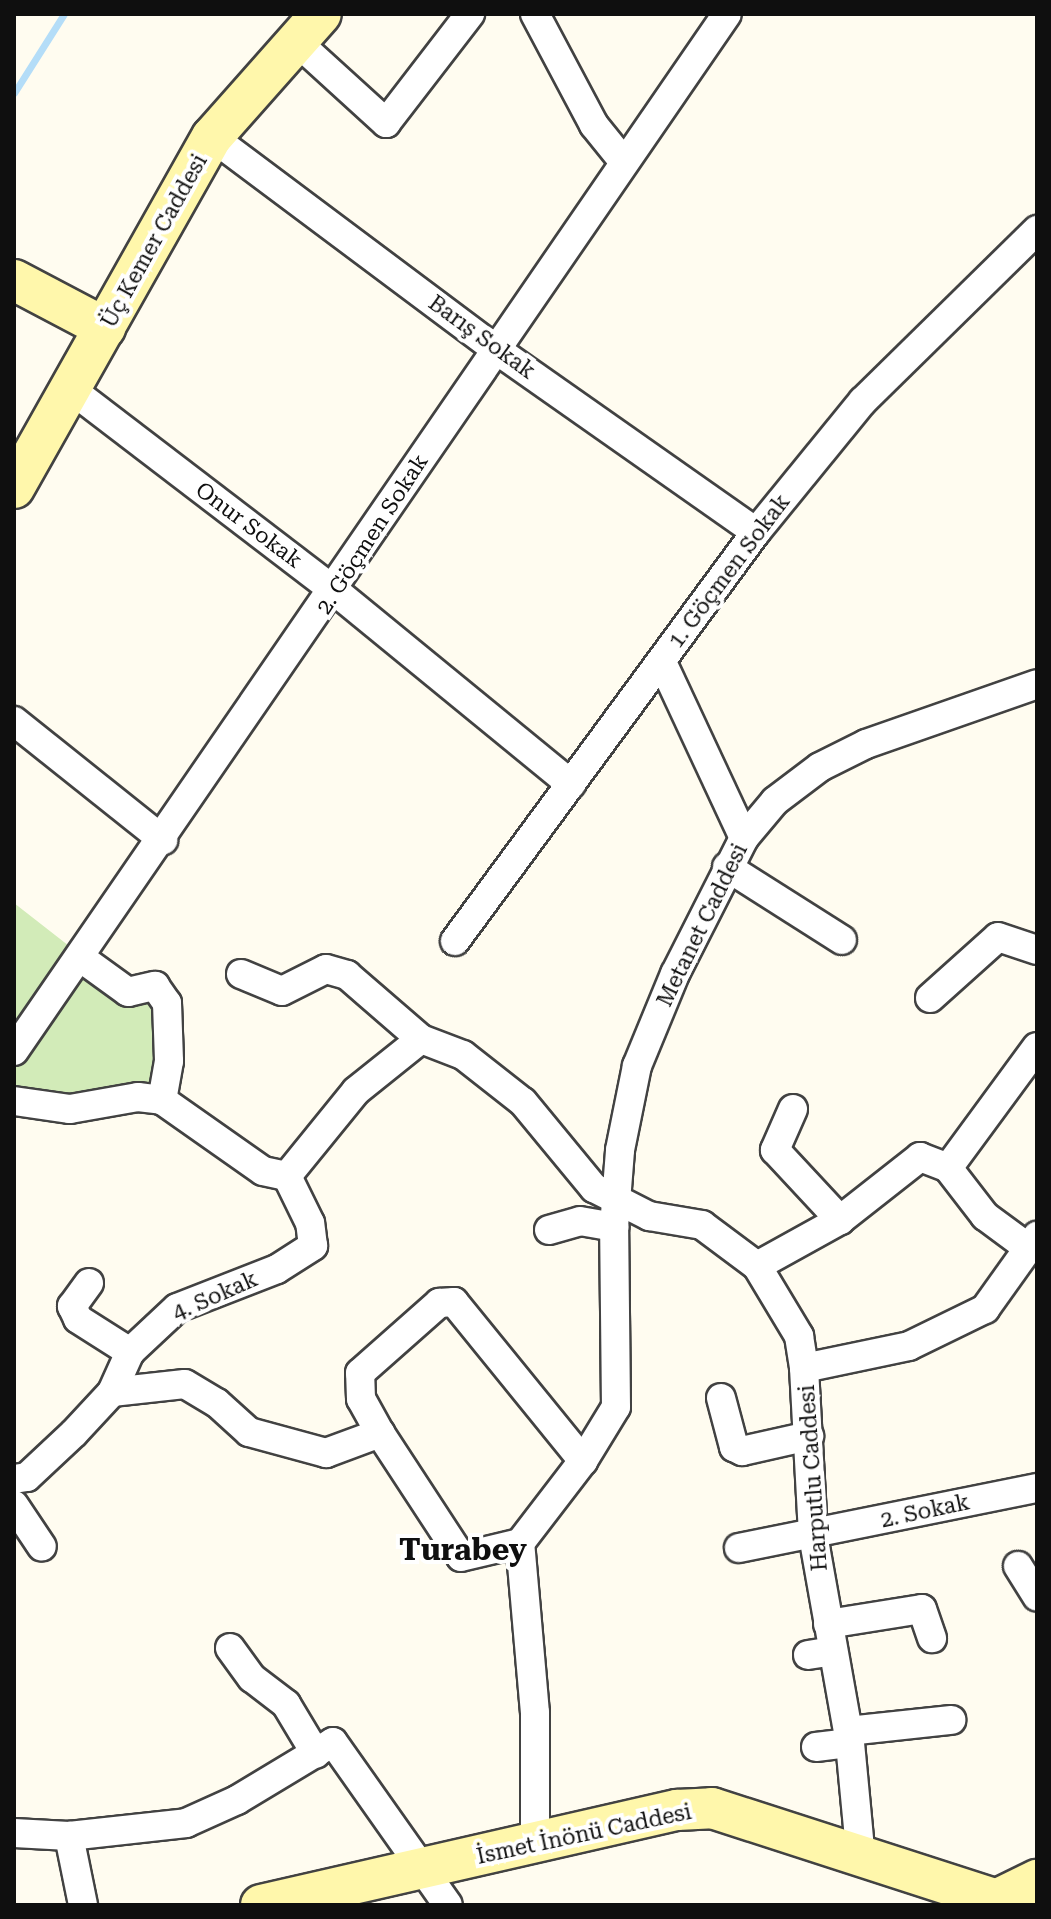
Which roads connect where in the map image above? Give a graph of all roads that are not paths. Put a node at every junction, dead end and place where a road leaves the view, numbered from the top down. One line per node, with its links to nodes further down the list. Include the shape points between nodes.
1 (470, 14): 4 (street, via 386,123)
2 (535, 14): 6 (street, via 594,125)
3 (727, 14): 6 (street, 2. Göçmen Sokak)
4 (308, 28): 5 (main road, Üç Kemer Caddesi)
5 (212, 137): 9 (main road, Üç Kemer Caddesi); 10 (street, Barış Sokak)
6 (623, 161): 10 (street, 2. Göçmen Sokak)
7 (1037, 230): 13 (street, 1. Göçmen Sokak, via 863,401)
8 (14, 280): 9 (main road)
9 (105, 328): 11 (main road, Üç Kemer Caddesi)
10 (494, 348): 13 (street, Barış Sokak); 14 (street, 2. Göçmen Sokak)
11 (73, 391): 12 (main road, Üç Kemer Caddesi); 14 (street, Onur Sokak)
12 (14, 488)
13 (756, 532): 15 (street, 1. Göçmen Sokak)
14 (335, 591): 18 (street, Onur Sokak); 20 (street, 2. Göçmen Sokak)
15 (662, 662): 18 (street, 1. Göçmen Sokak); 19 (street)
16 (1037, 684): 19 (street, Metanet Caddesi, via 866,744 820,767 775,801)
17 (14, 721): 20 (street)
18 (571, 784): 23 (street, 1. Göçmen Sokak)
19 (744, 838): 21 (street, Metanet Caddesi)
20 (163, 840): 25 (street, 2. Göçmen Sokak)
21 (727, 867): 22 (street); 36 (street, Metanet Caddesi, via 637,1066)
22 (842, 940)
23 (455, 941)
24 (1037, 950): 27 (street, via 998,937)
25 (81, 958): 30 (street, 2. Göçmen Sokak); 31 (street, via 128,992 155,986 167,1003 169,1061)
26 (241, 974): 28 (street, via 282,991 326,969 347,975)
27 (930, 998)
28 (421, 1039): 35 (street, via 356,1091); 36 (street, via 463,1055 523,1102)
29 (1037, 1047): 34 (street)
30 (14, 1051)
31 (162, 1100): 32 (street, via 138,1097 70,1109); 35 (street, via 263,1171)
32 (14, 1101)
33 (793, 1109): 37 (street, via 775,1150)
34 (948, 1168): 37 (street, via 920,1157); 39 (street, via 985,1216)
35 (287, 1176): 42 (street, 4. Sokak, via 310,1223 313,1246 277,1269 177,1308)
36 (615, 1213): 38 (street); 40 (street, Harputlu Caddesi, via 702,1225); 48 (street, Metanet Caddesi, via 616,1407)
37 (840, 1220): 40 (street)
38 (549, 1230)
39 (1032, 1241): 43 (street, via 985,1309 909,1346)
40 (757, 1266): 43 (street, Harputlu Caddesi, via 799,1336)
41 (89, 1283): 42 (street, via 72,1306 78,1319)
42 (130, 1352): 44 (street, 4. Sokak)
43 (804, 1368): 47 (street, Harputlu Caddesi)
44 (112, 1392): 46 (street, via 185,1384 249,1432 326,1453); 49 (street, 4. Sokak, via 27,1477)
45 (721, 1398): 47 (street, via 734,1447 742,1451)
46 (380, 1433): 48 (street, via 361,1399 360,1373 439,1303 454,1302); 53 (street, via 461,1557)
47 (809, 1436): 52 (street, Harputlu Caddesi)
48 (583, 1461): 53 (street, Metanet Caddesi)
49 (14, 1479)
50 (1037, 1488): 52 (street, 2. Sokak)
51 (14, 1505): 54 (street)
52 (813, 1535): 55 (street, 2. Sokak); 59 (street, Harputlu Caddesi)
53 (520, 1543): 67 (street, via 535,1713)
54 (42, 1547)
55 (739, 1548)
56 (1018, 1566): 57 (street)
57 (1037, 1597)
58 (932, 1638): 59 (street, via 922,1609)
59 (823, 1643): 62 (street, Harputlu Caddesi)
60 (230, 1648): 64 (street, via 252,1678 286,1704)
61 (951, 1720): 62 (street)
62 (849, 1737): 63 (street); 68 (street, Harputlu Caddesi)
63 (816, 1747)
64 (316, 1754): 66 (street, via 186,1823); 69 (street, via 333,1742)
65 (14, 1833): 66 (street)
66 (69, 1836): 72 (street)
67 (535, 1841): 68 (main road, İsmet İnönü Caddesi, via 677,1810 712,1808); 69 (main road, İsmet İnönü Caddesi)
68 (861, 1859): 71 (main road, İsmet İnönü Caddesi)
69 (425, 1871): 73 (main road, İsmet İnönü Caddesi); 74 (street)
70 (1037, 1880): 71 (main road, İsmet İnönü Caddesi)
71 (996, 1903)
72 (83, 1905)
73 (261, 1905)
74 (448, 1905)

